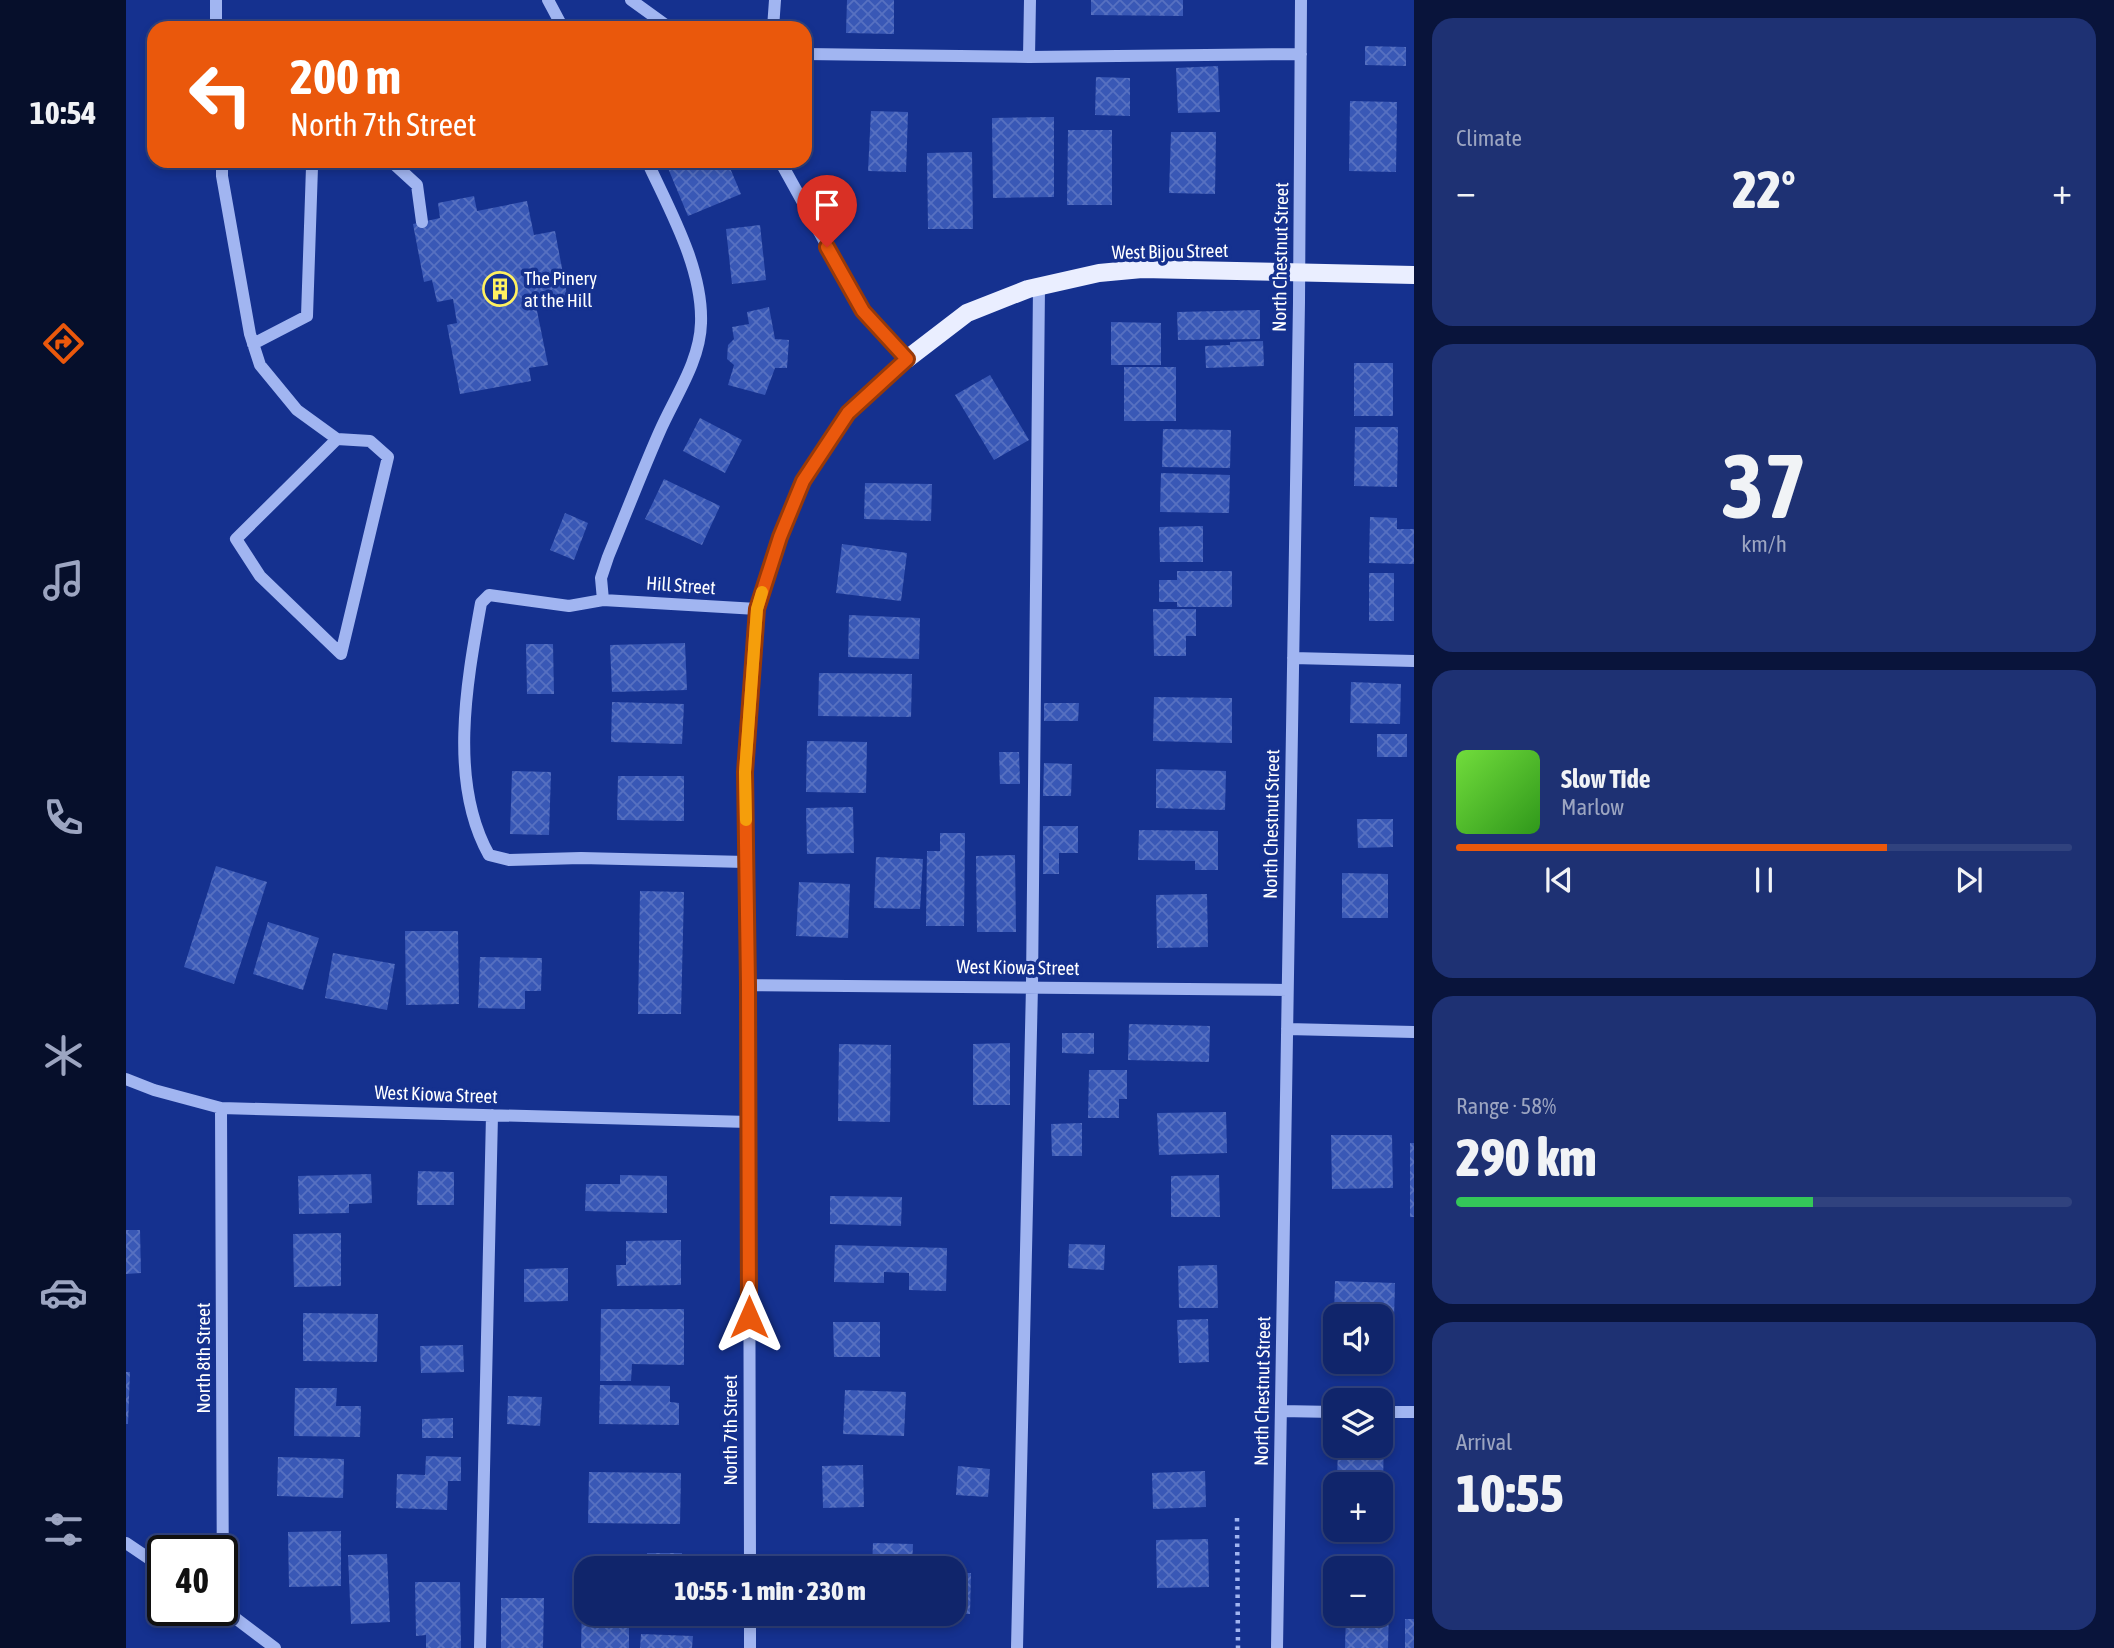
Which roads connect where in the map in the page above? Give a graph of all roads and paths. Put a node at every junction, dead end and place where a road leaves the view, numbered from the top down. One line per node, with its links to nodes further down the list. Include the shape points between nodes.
1 (216, 0): 7 (street)
2 (548, 0): 8 (street)
3 (631, 0): 9 (street)
4 (775, 0): 10 (street)
5 (1030, 0): 13 (street)
6 (1301, 0): 12 (street, North Chestnut Street)
7 (216, 21)
8 (560, 21)
9 (660, 21)
10 (774, 21)
11 (812, 54): 13 (street)
12 (1301, 54): 13 (street); 20 (street, North Chestnut Street)
13 (1029, 57)
14 (222, 168): 23 (street)
15 (312, 168): 23 (street, via 307,316)
16 (398, 168): 19 (street, via 417,185)
17 (650, 168): 26 (street, via 683,239 698,290 701,323 694,359 608,557 601,578)
18 (784, 168): 24 (street, via 863,311)
19 (422, 222)
20 (1300, 272): 21 (main road, West Bijou Street); 22 (main road, West Bijou Street, via 1142,269); 28 (street, North Chestnut Street)
21 (1414, 275)
22 (1039, 286): 24 (main road, West Bijou Street, via 967,313); 32 (street)
23 (254, 344): 25 (street, via 260,365 297,410)
24 (907, 359): 27 (street, North 7th Street, via 848,413 803,481)
25 (337, 439): 25 (street, via 236,539 260,576 341,653 388,457 370,441)
26 (603, 600): 27 (street, Hill Street); 30 (street, Hill Street, via 569,606 489,595 481,603 466,705 464,773 489,855 509,860)
27 (757, 609): 30 (street, North 7th Street, via 745,772)
28 (1293, 658): 29 (street); 33 (street, North Chestnut Street)
29 (1414, 661)
30 (746, 862): 31 (street, North 7th Street)
31 (748, 985): 32 (street, West Kiowa Street); 39 (street, North 7th Street)
32 (1032, 986): 33 (street, West Kiowa Street); 54 (street)
33 (1287, 990): 34 (street, North Chestnut Street)
34 (1287, 1029): 35 (street); 40 (street, North Chestnut Street)
35 (1414, 1032)
36 (126, 1079): 37 (street, West Kiowa Street)
37 (221, 1108): 38 (street, West Kiowa Street); 45 (street, North 8th Street)
38 (492, 1115): 39 (street, West Kiowa Street); 52 (street)
39 (749, 1122): 47 (street, North 7th Street)
40 (1281, 1411): 41 (street); 56 (street, North Chestnut Street)
41 (1323, 1412)
42 (1393, 1412): 43 (street)
43 (1414, 1412)
44 (1237, 1518): 55 (path)
45 (223, 1535)
46 (126, 1543): 48 (street)
47 (750, 1556)
48 (147, 1557)
49 (238, 1620): 51 (street)
50 (750, 1626): 53 (street)
51 (275, 1648)
52 (480, 1648)
53 (750, 1648)
54 (1017, 1648)
55 (1238, 1648)
56 (1277, 1648)

